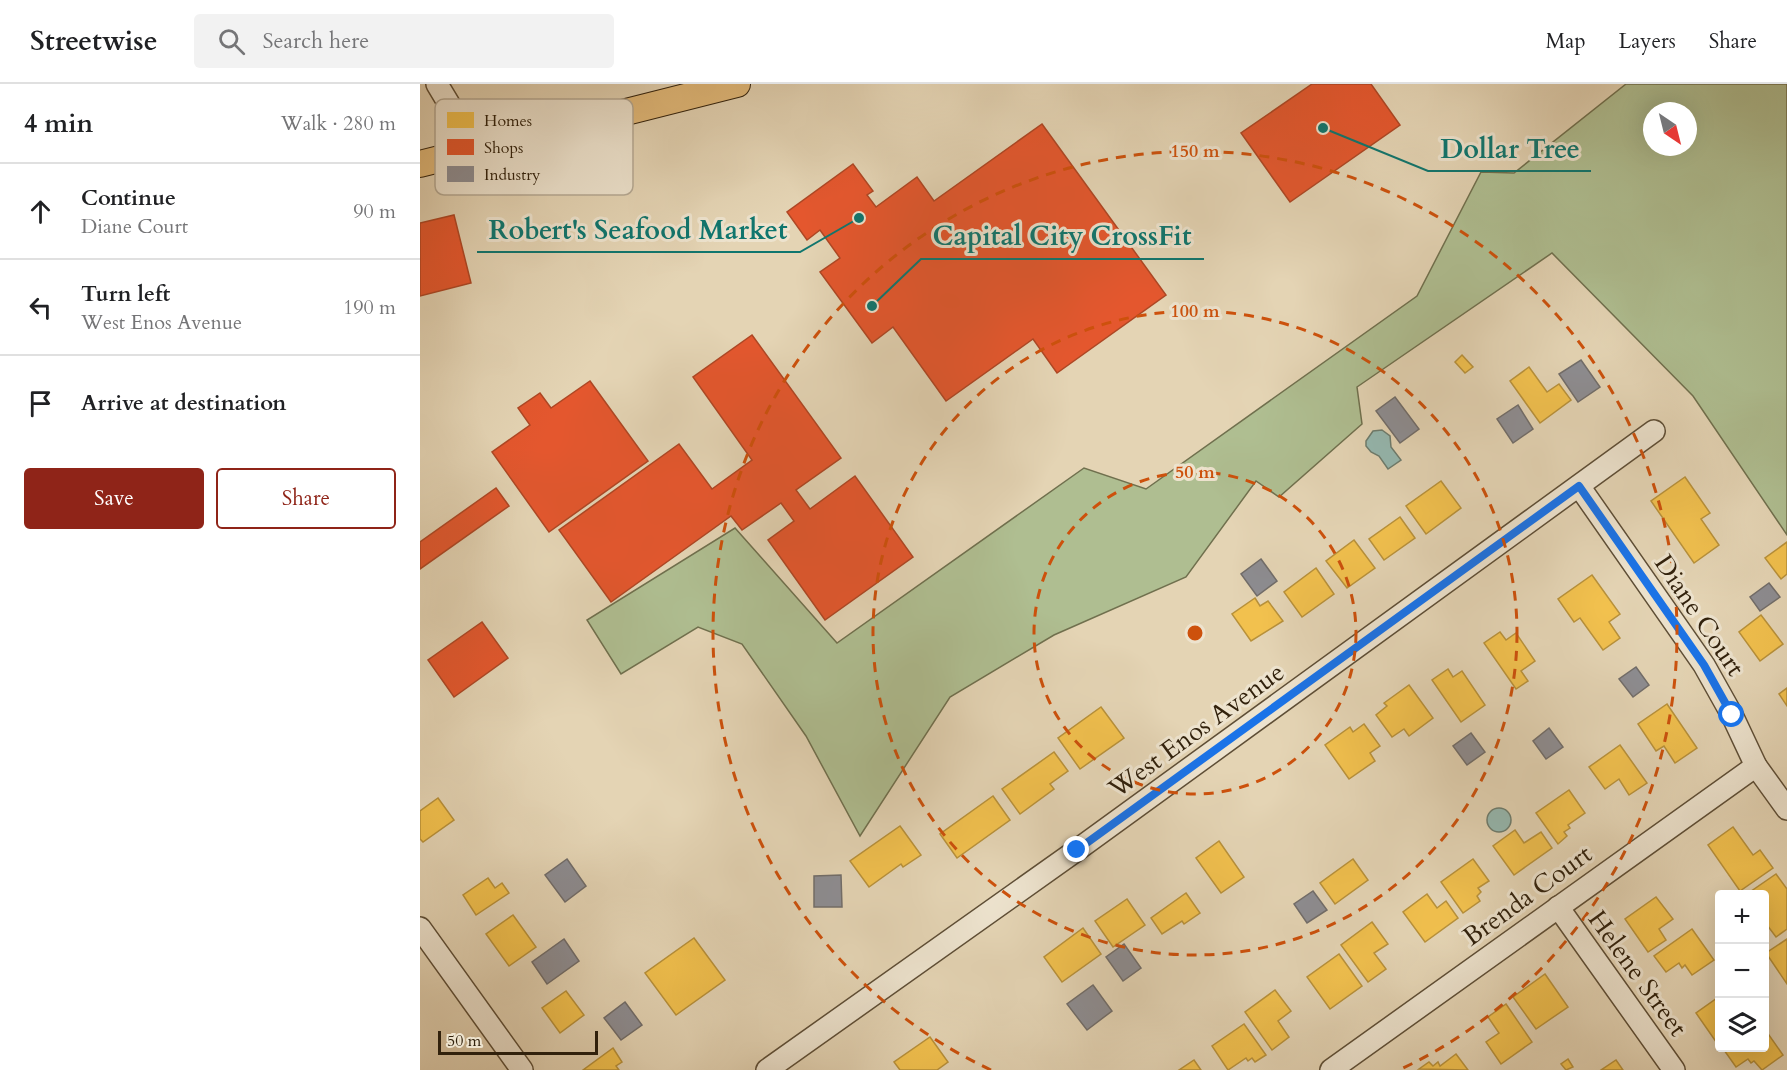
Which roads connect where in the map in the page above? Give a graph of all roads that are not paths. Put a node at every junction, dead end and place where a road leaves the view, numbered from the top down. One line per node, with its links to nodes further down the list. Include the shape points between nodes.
1 (437, 84): 3 (street)
2 (737, 84): 4 (main road)
3 (446, 99)
4 (633, 110)
5 (435, 160): 6 (main road)
6 (420, 164)
7 (1654, 431): 8 (street, West Enos Avenue)
8 (1579, 486): 9 (street, Diane Court, via 1704,665); 14 (street, West Enos Avenue)
9 (1756, 766): 10 (street, Diane Court); 11 (street, Brenda Court)
10 (1787, 809)
11 (1558, 907): 15 (street, Brenda Court); 16 (street, Helene Street)
12 (420, 928): 13 (street)
13 (522, 1070)
14 (767, 1070)
15 (1331, 1070)
16 (1674, 1070)

